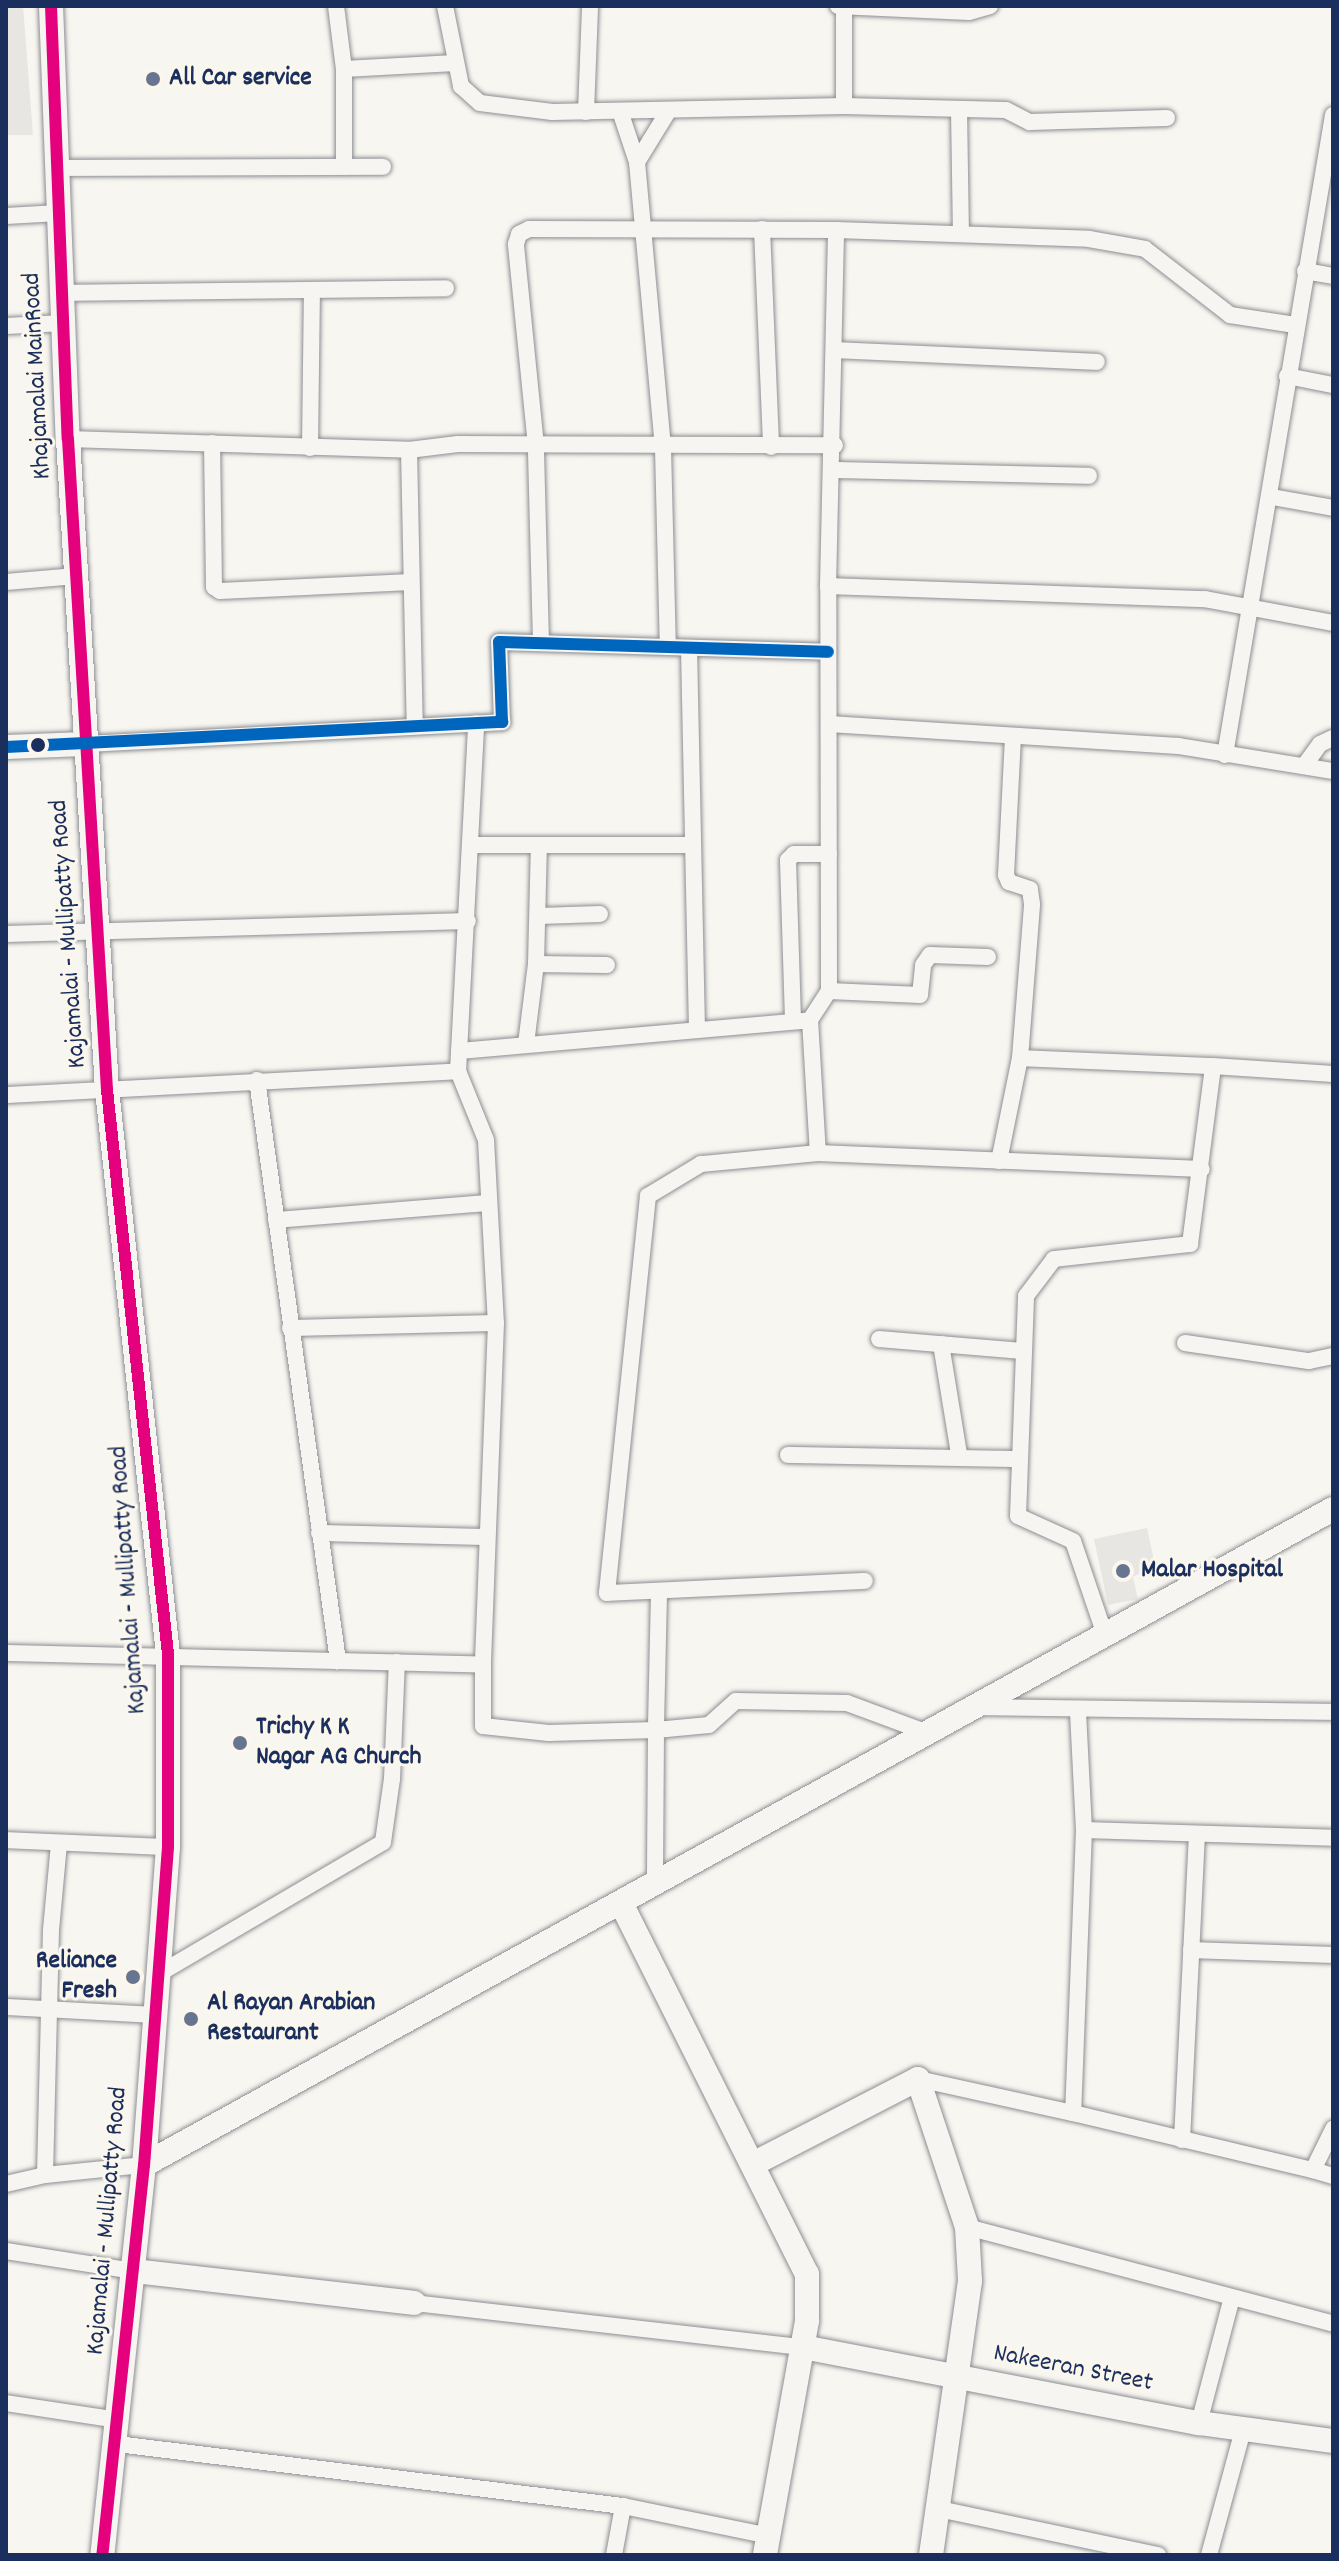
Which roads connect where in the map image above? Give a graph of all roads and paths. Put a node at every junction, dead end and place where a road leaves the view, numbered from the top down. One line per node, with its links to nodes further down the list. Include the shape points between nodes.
1 (51, 6): 21 (street, Khajamalai MainRoad)
2 (336, 6): 9 (street)
3 (445, 6): 8 (street)
4 (590, 6): 14 (street)
5 (838, 6): 6 (street)
6 (844, 6): 7 (street, via 969,12); 10 (street)
7 (990, 6)
8 (455, 63): 9 (street); 14 (street, via 461,86 480,103)
9 (344, 69): 19 (street)
10 (844, 106): 11 (street); 12 (street)
11 (959, 109): 16 (street, via 1006,110 1030,122); 27 (street)
12 (669, 110): 13 (street); 17 (street)
13 (620, 111): 14 (street); 17 (street)
14 (586, 112)
15 (1333, 115): 18 (street)
16 (1167, 118)
17 (637, 162): 24 (street)
18 (1328, 166): 28 (street)
19 (344, 167): 20 (street); 21 (street)
20 (383, 167)
21 (58, 168): 22 (street, Khajamalai MainRoad)
22 (59, 213): 23 (street); 32 (street, Khajamalai MainRoad)
23 (6, 216)
24 (643, 227): 25 (street); 42 (street, via 529,229 519,234); 46 (street)
25 (762, 229): 26 (street); 43 (street)
26 (836, 230): 27 (street); 36 (street)
27 (961, 234): 34 (street, via 1089,239 1145,249 1230,315)
28 (1305, 271): 29 (street); 34 (street)
29 (1333, 276)
30 (446, 288): 31 (street)
31 (312, 290): 32 (street); 45 (street)
32 (61, 293): 33 (street, Khajamalai MainRoad)
33 (64, 323): 35 (street); 40 (street, Khajamalai MainRoad)
34 (1295, 325): 38 (street)
35 (6, 326)
36 (836, 350): 37 (street); 41 (street)
37 (1097, 362)
38 (1287, 376): 39 (street); 50 (street)
39 (1333, 385)
40 (68, 439): 44 (street); 52 (street, Khajamalai MainRoad)
41 (835, 445): 43 (street); 48 (street)
42 (536, 446): 46 (street); 47 (street, via 458,444); 58 (street)
43 (771, 447): 46 (street)
44 (216, 448): 45 (street); 54 (street, via 214,587 220,591)
45 (310, 448): 47 (street)
46 (663, 448): 59 (street)
47 (409, 450): 54 (street)
48 (834, 470): 49 (street); 55 (street)
49 (1089, 476)
50 (1272, 497): 51 (street); 56 (street)
51 (1333, 508)
52 (76, 576): 53 (street); 68 (street, Khajamalai MainRoad)
53 (6, 582)
54 (411, 582): 65 (street)
55 (828, 586): 56 (street, via 1170,597); 61 (street)
56 (1250, 609): 57 (street); 71 (street)
57 (1333, 623)
58 (541, 643): 59 (street); 62 (street, via 499,642)
59 (668, 647): 60 (street)
60 (689, 648): 61 (street); 76 (street)
61 (828, 652): 64 (street)
62 (502, 722): 63 (street); 70 (street)
63 (476, 723): 65 (street); 70 (street)
64 (829, 724): 66 (street); 77 (street)
65 (415, 726): 68 (street)
66 (1013, 736): 71 (street, via 1178,746); 92 (street, via 1006,875 1032,895)
67 (1333, 738): 72 (street, via 1320,744)
68 (85, 744): 69 (street); 81 (street, Kajamalai - Mullipatty Road)
69 (6, 747)
70 (475, 751): 74 (street)
71 (1225, 755): 72 (street)
72 (1304, 766): 73 (street)
73 (1333, 771)
74 (472, 845): 75 (street); 80 (street)
75 (539, 845): 76 (street); 79 (street)
76 (690, 845): 89 (street)
77 (829, 854): 86 (street); 87 (street, via 794,854 788,860)
78 (600, 914): 79 (street)
79 (539, 916): 84 (street)
80 (468, 921): 81 (street); 91 (street)
81 (99, 927): 82 (street); 97 (street, Kajamalai - Mullipatty Road)
82 (6, 934)
83 (988, 957): 86 (street, via 930,955 923,965 920,995)
84 (536, 964): 85 (street); 90 (street)
85 (607, 965)
86 (829, 991): 88 (street)
87 (793, 1020): 88 (street); 89 (street)
88 (810, 1020): 99 (street)
89 (697, 1027): 90 (street)
90 (526, 1044): 91 (street)
91 (459, 1051): 94 (street)
92 (1020, 1058): 93 (street); 100 (street)
93 (1213, 1066): 95 (street); 101 (street)
94 (458, 1071): 96 (street); 102 (street, via 486,1140)
95 (1333, 1074)
96 (257, 1080): 97 (street); 103 (street)
97 (107, 1090): 98 (street); 121 (street, Kajamalai - Mullipatty Road)
98 (6, 1095)
99 (818, 1153): 100 (street); 118 (street, via 701,1164 655,1190 644,1205 607,1593)
100 (999, 1161): 101 (street)
101 (1202, 1169): 109 (street, via 1187,1247 1054,1259 1026,1296)
102 (488, 1203): 103 (street); 104 (street)
103 (276, 1220): 105 (street)
104 (496, 1323): 105 (street); 116 (street)
105 (290, 1328): 115 (street)
106 (879, 1339): 108 (street)
107 (1185, 1343): 110 (street, via 1309,1361)
108 (941, 1344): 109 (street); 111 (street)
109 (1023, 1351): 113 (street)
110 (1333, 1356)
111 (959, 1454): 112 (street, via 907,1460 825,1452); 113 (street)
112 (788, 1455)
113 (1018, 1459): 119 (street, via 1018,1516 1073,1541)
114 (1333, 1509): 119 (street)
115 (319, 1533): 116 (street); 122 (street)
116 (486, 1537): 124 (street)
117 (865, 1581): 118 (street)
118 (659, 1593): 128 (street)
119 (1106, 1638): 125 (street)
120 (7, 1648): 121 (street)
121 (168, 1654): 122 (street); 135 (street, Kajamalai - Mullipatty Road)
122 (338, 1661): 123 (street)
123 (397, 1662): 124 (street); 140 (street, via 392,1779 383,1842)
124 (483, 1665): 128 (street, via 483,1726 549,1733)
125 (980, 1707): 126 (street); 129 (street)
126 (1078, 1712): 127 (street); 130 (street)
127 (1333, 1712)
128 (656, 1730): 129 (street, via 709,1725 736,1701 847,1703); 136 (street)
129 (931, 1734): 136 (street)
130 (1084, 1830): 131 (street); 145 (street)
131 (1197, 1834): 132 (street); 138 (street)
132 (1333, 1838)
133 (6, 1840): 134 (street)
134 (59, 1843): 135 (street); 142 (street)
135 (168, 1847): 140 (street, Kajamalai - Mullipatty Road)
136 (655, 1884): 137 (street)
137 (621, 1903): 148 (street); 149 (street)
138 (1191, 1950): 139 (street); 147 (street)
139 (1333, 1955)
140 (155, 1976): 143 (street, Kajamalai - Mullipatty Road)
141 (6, 2007): 142 (street)
142 (49, 2009): 143 (street); 151 (street)
143 (152, 2015): 149 (street, Kajamalai - Mullipatty Road)
144 (918, 2079): 145 (street); 148 (street); 154 (street)
145 (1073, 2113): 147 (street)
146 (1333, 2129): 150 (street)
147 (1182, 2140): 150 (street)
148 (755, 2163): 160 (street, via 807,2274)
149 (144, 2165): 151 (street); 156 (street, Kajamalai - Mullipatty Road)
150 (1313, 2170): 152 (street)
151 (45, 2175): 153 (street)
152 (1333, 2176)
153 (6, 2184)
154 (967, 2227): 157 (street); 161 (street, via 969,2310)
155 (6, 2251): 156 (street)
156 (134, 2271): 158 (street); 165 (street, Kajamalai - Mullipatty Road)
157 (1231, 2301): 159 (street); 163 (street)
158 (414, 2303): 160 (street)
159 (1333, 2324)
160 (803, 2347): 161 (street, Nakeeran Street); 169 (street)
161 (961, 2375): 163 (street, Nakeeran Street); 168 (street)
162 (6, 2403): 165 (street)
163 (1199, 2423): 164 (street, Nakeeran Street)
164 (1243, 2430): 166 (street, Nakeeran Street); 174 (street)
165 (118, 2432): 167 (street); 170 (street, Kajamalai - Mullipatty Road)
166 (1333, 2441)
167 (623, 2506): 169 (street); 171 (street)
168 (939, 2509): 172 (street); 173 (street)
169 (767, 2546)
170 (102, 2555)
171 (614, 2555)
172 (931, 2555)
173 (1158, 2555)
174 (1209, 2555)

